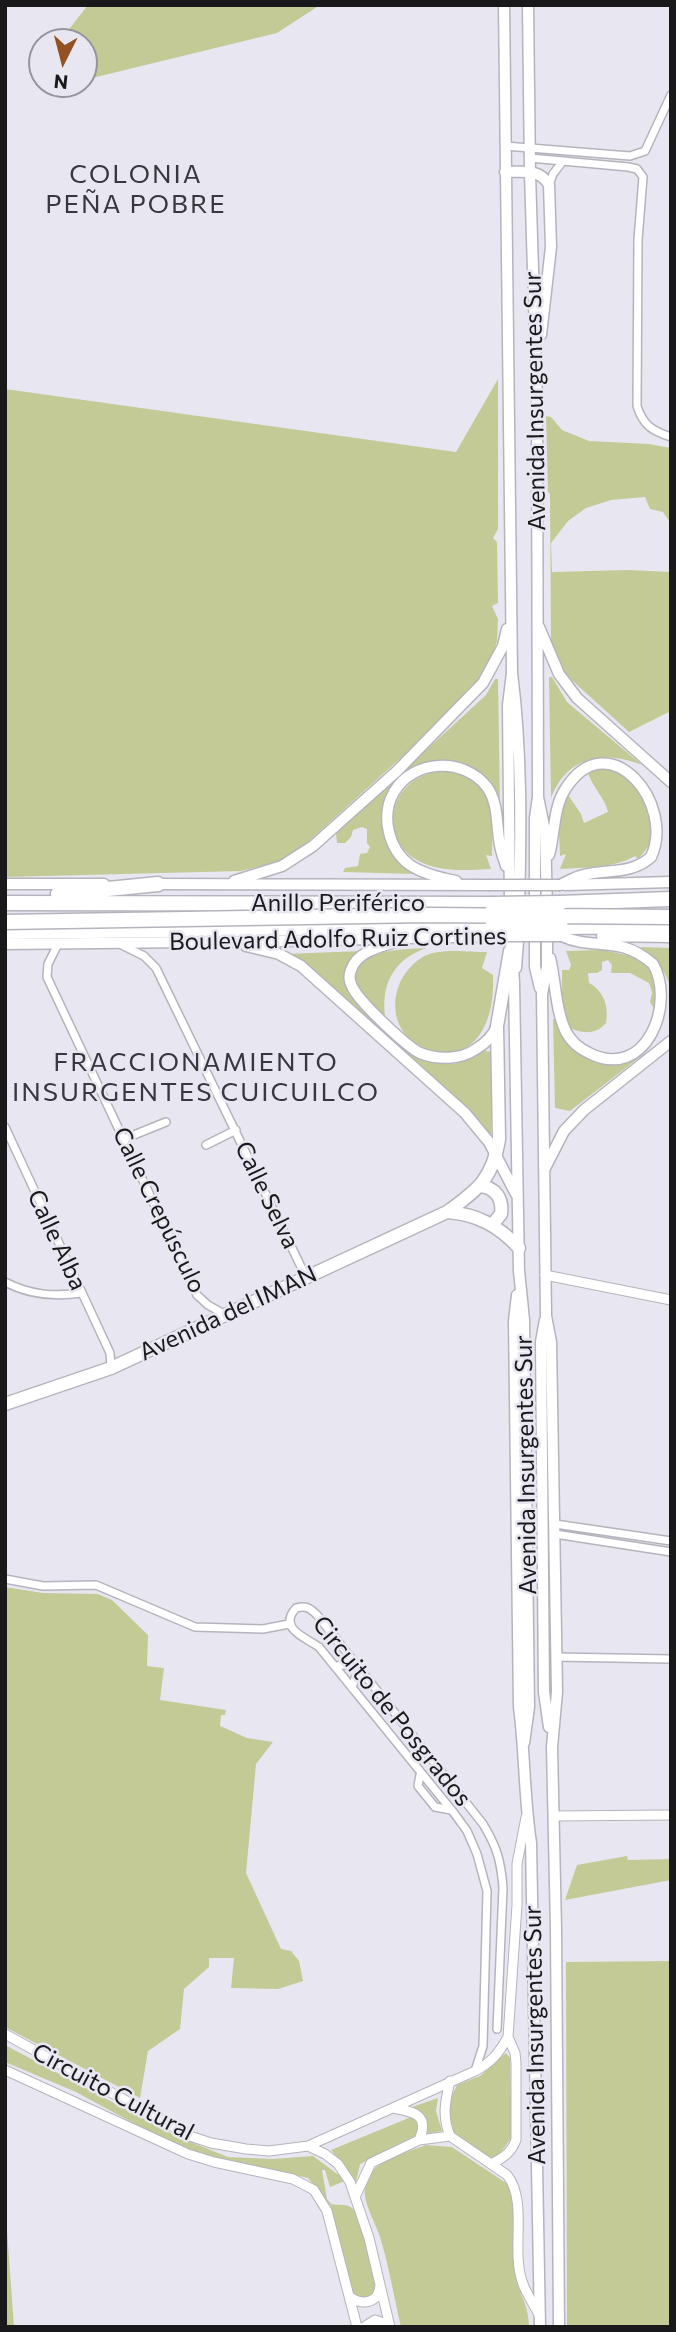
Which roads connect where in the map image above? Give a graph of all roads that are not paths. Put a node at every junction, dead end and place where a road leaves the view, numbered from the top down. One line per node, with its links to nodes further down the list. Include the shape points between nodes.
1 (504, 5): 4 (main road, Avenida Insurgentes Sur)
2 (528, 5): 5 (main road, Avenida Insurgentes Sur)
3 (671, 95): 5 (street, via 641,153)
4 (505, 146): 5 (street); 7 (main road, Avenida Insurgentes Sur)
5 (530, 152): 6 (street); 8 (main road, Avenida Insurgentes Sur)
6 (563, 161): 9 (street); 11 (street, via 628,167 643,177 637,406 647,426)
7 (505, 172): 8 (main road); 12 (main road, Avenida Insurgentes Sur)
8 (530, 173): 9 (main road, via 542,176); 10 (main road, Avenida Insurgentes Sur)
9 (550, 185): 10 (main road, via 551,247)
10 (536, 366): 13 (main road, Avenida Insurgentes Sur)
11 (671, 437)
12 (511, 612): 14 (main road, Avenida Insurgentes Sur); 24 (main road, via 503,646 483,683 397,771 313,846 282,866)
13 (536, 619): 16 (main road, via 559,674 577,698); 17 (main road, Avenida Insurgentes Sur)
14 (512, 673): 20 (main road, Avenida Insurgentes Sur, via 508,705); 45 (main road, Avenida Insurgentes Sur, via 520,837 519,951)
15 (650, 779): 19 (main road, via 618,764 594,766 575,777 559,803)
16 (671, 782)
17 (538, 797): 19 (main road, Avenida Insurgentes Sur); 46 (main road, Avenida Insurgentes Sur, via 535,967)
18 (667, 820): 26 (main road, via 661,845 638,866 580,875)
19 (546, 864): 44 (main road, Avenida Insurgentes Sur)
20 (509, 876): 25 (main road, via 494,804 482,782 469,772 446,766 414,774 393,793 389,807 388,828 396,850 416,869); 43 (main road, Avenida Insurgentes Sur)
21 (671, 882): 26 (main road, Boulevard Adolfo Ruiz Cortines)
22 (5, 884): 23 (main road, Boulevard Adolfo Ruiz Cortines)
23 (158, 884): 24 (main road, Boulevard Adolfo Ruiz Cortines); 28 (highway)
24 (223, 885): 25 (main road, Boulevard Adolfo Ruiz Cortines)
25 (472, 885): 26 (main road, Boulevard Adolfo Ruiz Cortines, bridge)
26 (560, 885)
27 (671, 899): 28 (highway, Anillo Periférico, bridge, via 561,904)
28 (5, 901)
29 (671, 910): 30 (highway, bridge)
30 (5, 912)
31 (671, 917): 32 (highway, bridge, via 427,915)
32 (5, 922)
33 (671, 926): 36 (highway, Anillo Periférico)
34 (494, 931): 35 (highway, Anillo Periférico); 36 (highway, Anillo Periférico, bridge); 37 (main road, Boulevard Adolfo Ruiz Cortines)
35 (5, 932)
36 (561, 933): 38 (main road); 44 (main road, via 577,941 624,947 657,968 668,1002 665,1024 656,1040 641,1053 623,1059 603,1059 578,1046 559,1012)
37 (416, 937): 39 (main road, Boulevard Adolfo Ruiz Cortines); 47 (main road, via 358,958 350,973 357,995 410,1047 433,1057 473,1052)
38 (671, 937)
39 (230, 942): 40 (main road, Boulevard Adolfo Ruiz Cortines); 54 (main road, via 279,954 301,967 465,1113)
40 (116, 943): 42 (main road, Boulevard Adolfo Ruiz Cortines); 51 (street, Calle Selva, via 139,953 156,968)
41 (5, 944): 42 (main road, Boulevard Adolfo Ruiz Cortines)
42 (58, 944): 52 (street, Calle Crepúsculo, via 47,977)
43 (510, 951): 45 (main road, Avenida Insurgentes Sur); 47 (main road, Avenida del IMAN)
44 (548, 951): 46 (main road, Avenida Insurgentes Sur)
45 (514, 982): 57 (main road, Avenida Insurgentes Sur)
46 (542, 994): 55 (main road, Avenida Insurgentes Sur)
47 (497, 1026): 54 (main road, Avenida del IMAN)
48 (671, 1041): 55 (main road, via 584,1110 564,1131)
49 (166, 1122): 52 (street)
50 (5, 1128): 64 (street, Calle Alba)
51 (236, 1129): 53 (street); 62 (street, Calle Selva)
52 (124, 1139): 66 (street, Calle Crepúsculo, via 197,1295)
53 (206, 1145)
54 (496, 1155): 56 (main road, Avenida del IMAN); 57 (main road)
55 (544, 1170): 61 (main road, Avenida Insurgentes Sur)
56 (480, 1186): 58 (main road, Avenida del IMAN); 59 (main road, via 492,1189 500,1199 501,1214)
57 (518, 1198): 60 (main road, Avenida Insurgentes Sur)
58 (447, 1212): 59 (main road, via 468,1214); 62 (main road, Avenida del IMAN)
59 (492, 1225): 60 (main road)
60 (519, 1248): 89 (main road, Avenida Insurgentes Sur, via 514,1321 519,1707)
61 (545, 1275): 65 (street); 67 (main road, Avenida Insurgentes Sur)
62 (306, 1277): 66 (main road, Avenida del IMAN)
63 (5, 1282): 64 (street, via 39,1294)
64 (81, 1293): 68 (street, Calle Alba)
65 (671, 1300)
66 (225, 1315): 69 (main road, Avenida del IMAN)
67 (546, 1316): 72 (main road, Avenida Insurgentes Sur, via 551,1342); 83 (main road, Avenida Insurgentes Sur, via 541,1342 544,1692)
68 (110, 1353): 69 (street); 70 (street, Calle Alba)
69 (124, 1362): 70 (main road, Avenida del IMAN)
70 (111, 1368): 71 (main road, Avenida del IMAN)
71 (5, 1404)
72 (555, 1529): 73 (street); 74 (street); 78 (main road, Avenida Insurgentes Sur)
73 (671, 1541)
74 (671, 1552)
75 (5, 1579): 76 (street, via 43,1586 96,1585 195,1627 263,1629)
76 (289, 1624): 77 (street, Circuito de Posgrados, via 296,1608 310,1608); 80 (street, Circuito de Posgrados)
77 (348, 1654): 80 (street, via 345,1665); 81 (street, Circuito de Posgrados)
78 (556, 1657): 79 (street); 83 (main road, Avenida Insurgentes Sur)
79 (671, 1659)
80 (335, 1666): 82 (street, Circuito de Posgrados)
81 (365, 1676): 82 (street, via 355,1678); 85 (street, Circuito de Posgrados)
82 (352, 1688): 84 (street, Circuito de Posgrados)
83 (552, 1747): 91 (main road, Avenida Insurgentes Sur)
84 (420, 1774): 86 (street, Circuito de Posgrados); 87 (street, via 418,1786 435,1807)
85 (452, 1784): 86 (street, via 450,1794); 88 (street, Circuito de Posgrados)
86 (440, 1797): 87 (street, Circuito de Posgrados)
87 (451, 1810): 92 (street, Circuito de Posgrados)
88 (474, 1813): 92 (street, via 463,1809); 94 (street, Circuito de Posgrados, via 496,1844 501,1865)
89 (526, 1815): 96 (street, via 517,1864); 108 (main road, Avenida Insurgentes Sur, via 531,1843)
90 (671, 1815): 91 (street)
91 (554, 1816): 112 (main road, Avenida Insurgentes Sur)
92 (458, 1819): 93 (street, Circuito de Posgrados, via 477,1854 486,1891)
93 (484, 2021): 94 (street); 98 (street, Circuito de Posgrados)
94 (497, 2029): 96 (street)
95 (5, 2035): 103 (street, Circuito Cultural, via 190,2136 246,2150)
96 (508, 2037): 98 (street, Circuito Cultural, via 489,2064); 104 (street, via 516,2063 516,2140 512,2150)
97 (5, 2070): 107 (street, Circuito Cultural, via 188,2154 293,2179 314,2190 327,2211)
98 (475, 2071): 99 (street, Circuito Cultural)
99 (450, 2081): 100 (street, Circuito Cultural); 101 (street, via 443,2110)
100 (393, 2108): 102 (street, via 414,2112 421,2119 424,2129); 103 (street, Circuito Cultural)
101 (450, 2136): 102 (street); 104 (street)
102 (419, 2140): 105 (street, via 371,2163)
103 (308, 2146): 105 (street, via 338,2164)
104 (491, 2164): 108 (street, via 513,2183 522,2282)
105 (355, 2197): 106 (street)
106 (380, 2280): 107 (street, via 381,2290 368,2303); 111 (street)
107 (350, 2297): 109 (street, Circuito Cultural)
108 (540, 2321)
109 (358, 2327)
110 (363, 2327): 111 (street, via 375,2320)
111 (389, 2327)
112 (559, 2327)

